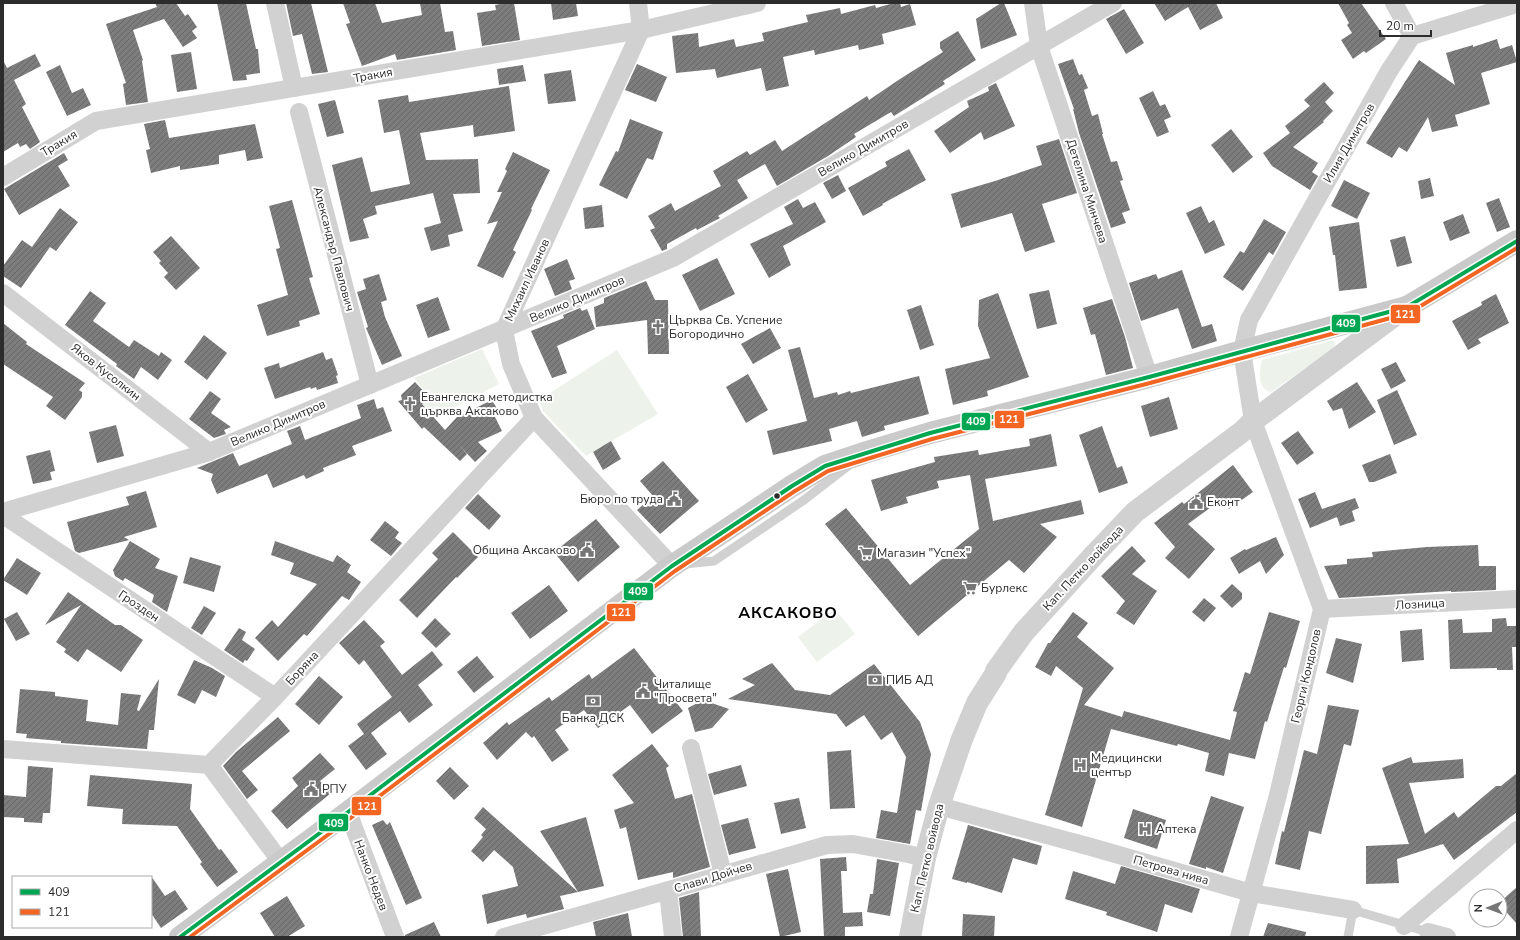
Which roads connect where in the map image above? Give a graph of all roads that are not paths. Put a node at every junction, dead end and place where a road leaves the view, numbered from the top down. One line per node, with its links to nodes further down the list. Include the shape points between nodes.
1 (275, 3): 11 (street)
2 (638, 3): 8 (street)
3 (756, 3): 8 (street, Тракия)
4 (1033, 3): 10 (street, Детелина Минчева)
5 (1113, 3): 10 (street, Велико Димитров)
6 (1394, 3): 9 (street)
7 (1517, 4): 9 (street)
8 (641, 30): 11 (street, Тракия); 17 (street, Михаил Иванов)
9 (1412, 36): 18 (street, Илия Димитров, via 1249,320)
10 (1039, 46): 17 (street, Велико Димитров, via 673,258); 19 (street, Детелина Минчева)
11 (294, 88): 13 (street, Тракия, via 96,120)
12 (299, 112): 20 (street, Александър Павлович)
13 (3, 177)
14 (1517, 241): 16 (main road)
15 (3, 293): 23 (street, Яков Кусолкин)
16 (1407, 307): 18 (main road); 22 (street, Кап. Петко войвода)
17 (504, 330): 20 (street, Велико Димитров); 21 (street, Михаил Иванов, via 511,364)
18 (1242, 351): 19 (main road); 22 (street)
19 (1149, 378): 26 (main road, via 930,433 825,466)
20 (370, 385): 23 (street, Велико Димитров)
21 (534, 418): 26 (street, Михаил Иванов); 29 (street, Боряна)
22 (1253, 421): 28 (street); 33 (street, Кап. Петко войвода, via 1135,512 1024,632 977,703)
23 (209, 452): 24 (street, Велико Димитров)
24 (3, 512)
25 (3, 515): 29 (street, Грозден)
26 (669, 563): 34 (main road, via 589,630)
27 (1517, 598): 28 (street, Лозница)
28 (1322, 609): 40 (street, Георги Кондолов, via 1277,799)
29 (275, 697): 32 (street, Боряна)
30 (691, 748): 38 (street)
31 (3, 749): 32 (street)
32 (209, 766): 37 (street)
33 (939, 806): 36 (street, Кап. Петко войвода); 40 (street, Петрова нива)
34 (348, 812): 37 (main road); 45 (street, Нанко Недев)
35 (1517, 830): 42 (street)
36 (924, 858): 38 (street, Слави Дойчев, via 853,844 827,844); 48 (street, Кап. Петко войвода)
37 (281, 862): 44 (main road)
38 (723, 874): 39 (street, Слави Дойчев)
39 (668, 891): 46 (street, Слави Дойчев); 47 (street)
40 (1251, 893): 41 (street, Петрова нива); 49 (street, Георги Кондолов)
41 (1353, 910): 42 (lane, Петрова нива); 50 (lane)
42 (1404, 926): 43 (lane, Петрова нива)
43 (1428, 935): 51 (street)
44 (180, 937)
45 (395, 937)
46 (504, 937)
47 (673, 937)
48 (910, 937)
49 (1239, 937)
50 (1348, 937)
51 (1447, 937)

